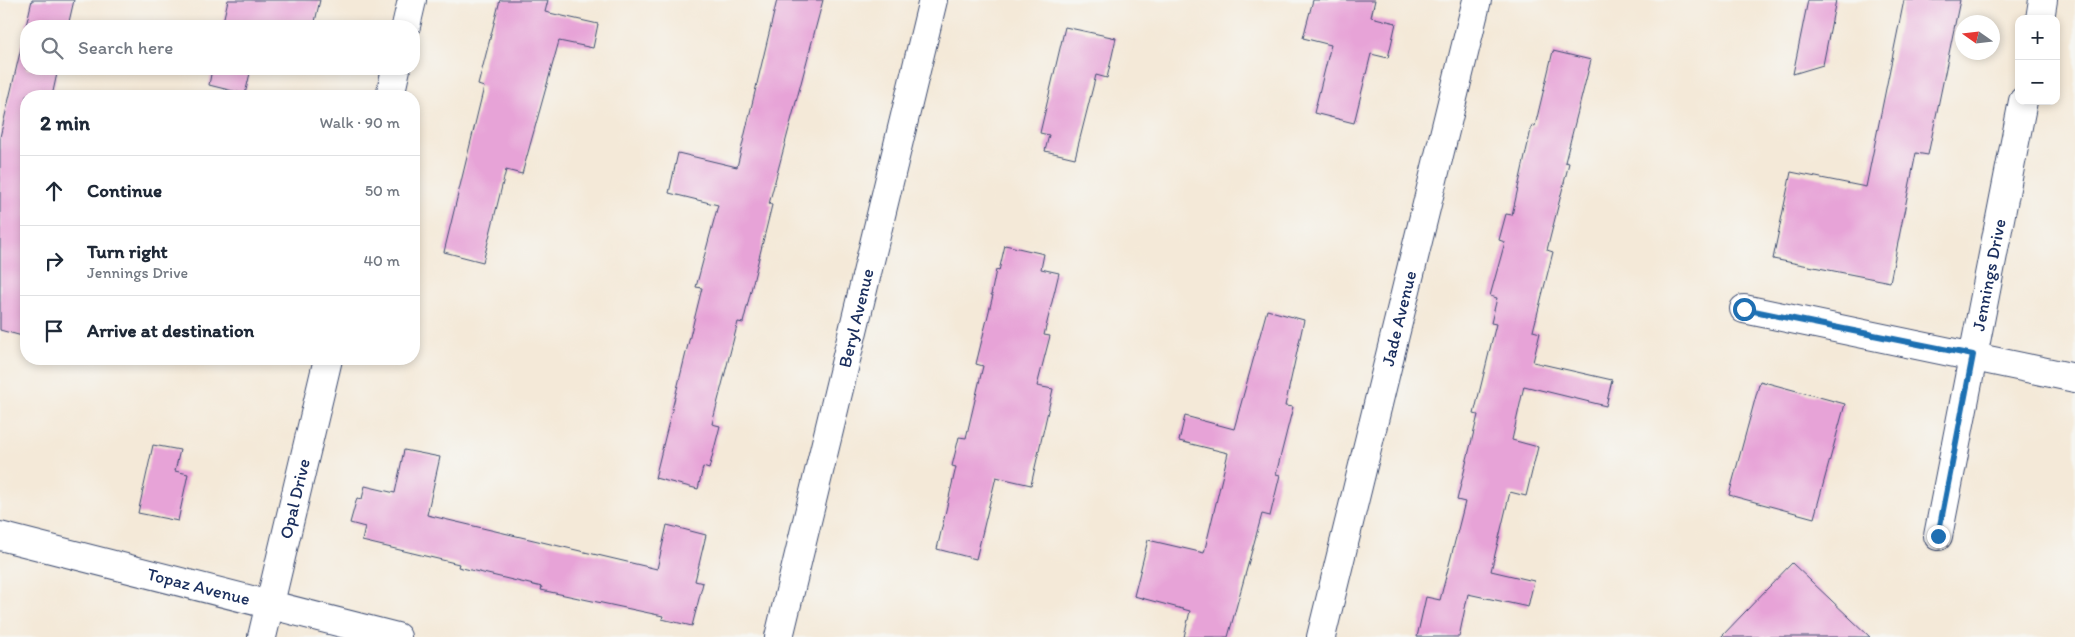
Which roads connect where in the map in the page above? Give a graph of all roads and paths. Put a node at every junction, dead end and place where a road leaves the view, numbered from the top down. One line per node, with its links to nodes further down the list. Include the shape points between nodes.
1 (412, 0): 6 (street)
2 (933, 0): 19 (street, Beryl Avenue)
3 (1477, 0): 20 (street, Jade Avenue)
4 (2043, 0): 5 (street)
5 (2041, 15)
6 (407, 20)
7 (395, 75): 8 (street)
8 (391, 90)
9 (2022, 105): 11 (street, Jennings Drive)
10 (1744, 309): 11 (street)
11 (1973, 355): 13 (street); 15 (street, Jennings Drive)
12 (327, 365): 16 (street, Opal Drive)
13 (2075, 378)
14 (0, 536): 16 (street, Topaz Avenue)
15 (1938, 536)
16 (269, 606): 17 (street, Opal Drive); 18 (street, Topaz Avenue)
17 (262, 637)
18 (397, 637)
19 (779, 637)
20 (1320, 637)

